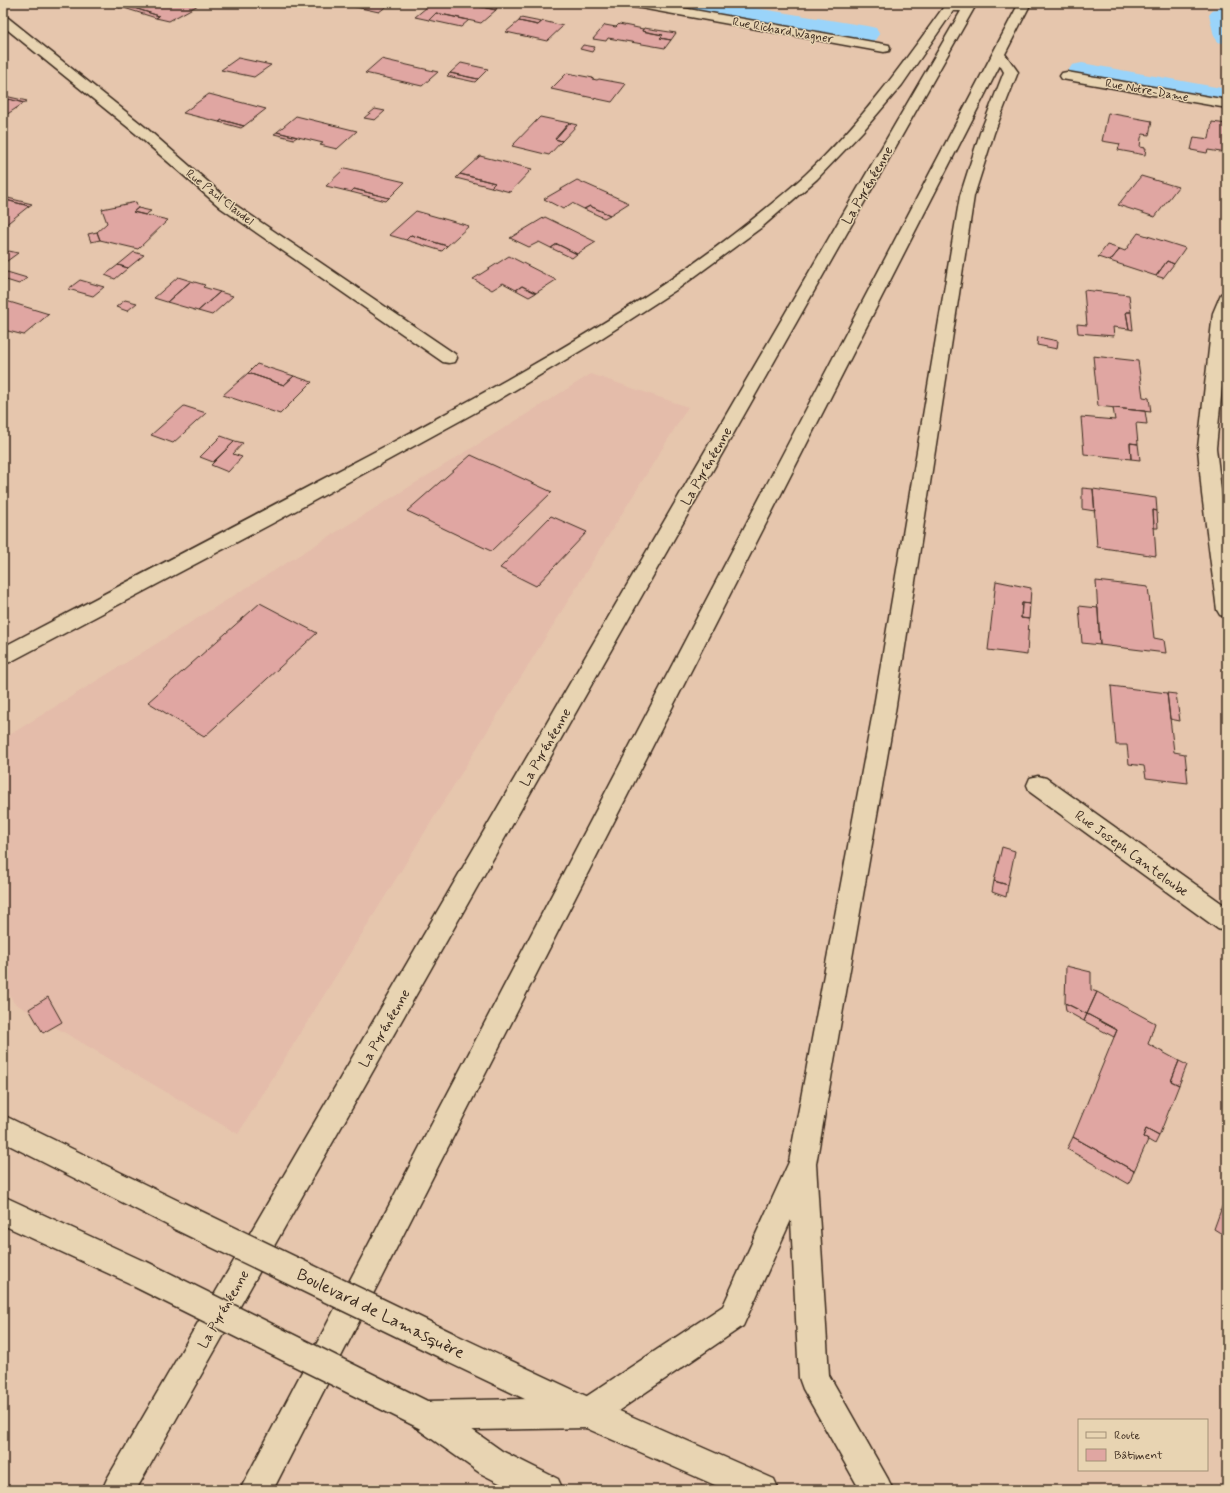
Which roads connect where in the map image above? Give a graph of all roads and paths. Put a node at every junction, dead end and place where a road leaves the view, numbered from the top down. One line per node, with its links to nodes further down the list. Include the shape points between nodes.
1 (635, 3): 5 (main road, Rue Richard Wagner)
2 (1025, 3): 6 (main road)
3 (970, 5): 12 (main road, via 949,8 897,82 812,176 757,224 673,285 492,396); 20 (main road, La Pyrénéenne)
4 (3, 20): 10 (main road, Rue Paul Claudel, via 140,130 226,205)
5 (884, 48)
6 (999, 54): 16 (main road, via 1011,72 980,150 967,196 884,712); 21 (main road)
7 (1067, 76): 8 (main road, Rue Notre-Dame)
8 (1227, 104)
9 (1227, 296): 11 (main road, via 1220,313 1207,448)
10 (449, 358)
11 (1227, 610)
12 (3, 656)
13 (1038, 784): 14 (main road, Rue Joseph Canteloube)
14 (1227, 921)
15 (3, 1128): 18 (main road, Boulevard de Lamasquère, bridge, via 177,1215)
16 (802, 1164): 18 (main road, via 732,1316); 24 (main road, via 814,1378)
17 (3, 1210): 19 (main road, bridge, via 140,1274)
18 (588, 1413): 19 (main road); 23 (main road, Boulevard de Lamasquère)
19 (426, 1416): 22 (main road, via 491,1462)
20 (118, 1490)
21 (256, 1490)
22 (547, 1490)
23 (763, 1490)
24 (877, 1490)

